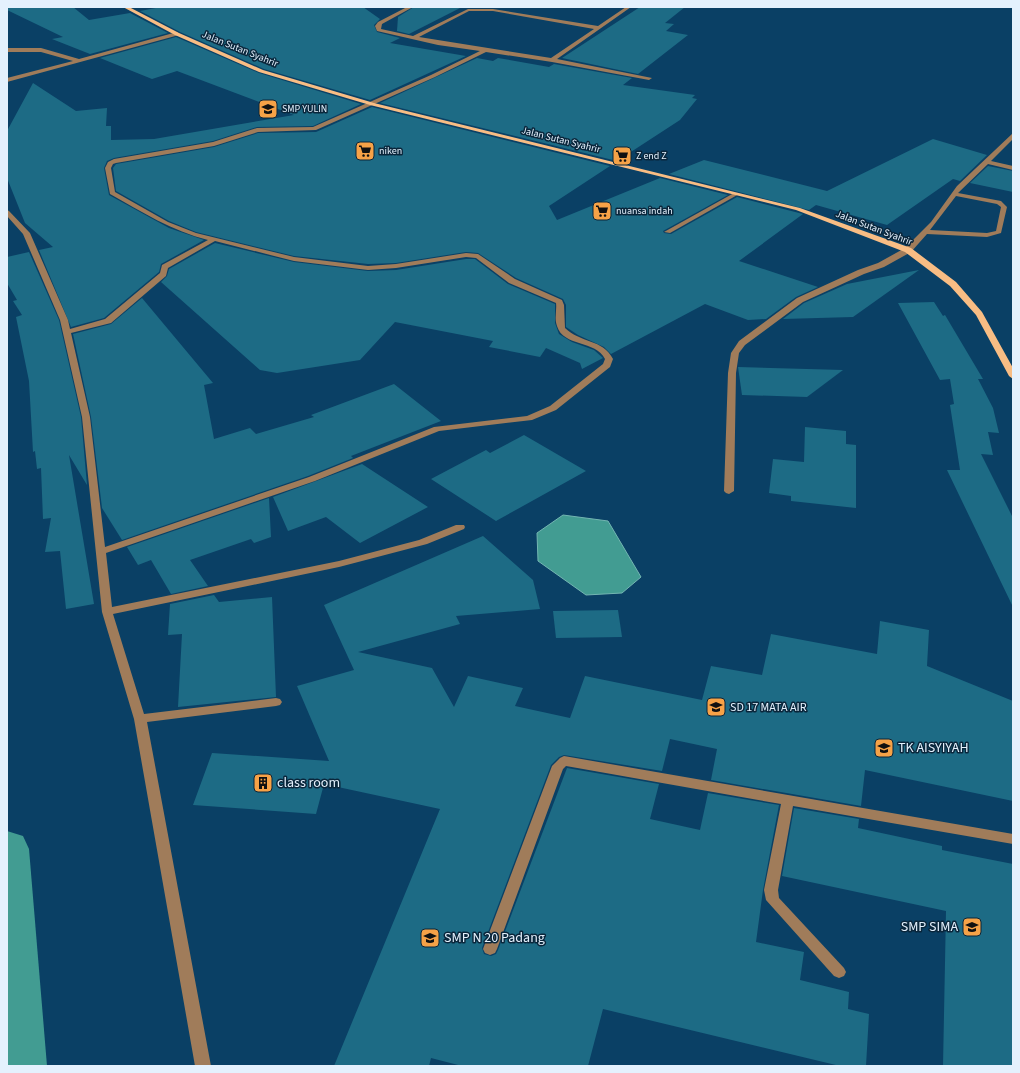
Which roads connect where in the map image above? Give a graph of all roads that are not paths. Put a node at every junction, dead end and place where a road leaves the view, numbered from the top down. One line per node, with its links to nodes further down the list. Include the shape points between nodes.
1 (125, 7): 5 (main road, Jalan Sutan Syahrir)
2 (411, 7): 6 (street, via 378,26 379,30 384,32)
3 (629, 7): 4 (street)
4 (599, 28): 6 (street, via 478,9 461,13); 10 (street)
5 (177, 34): 9 (street); 13 (main road, Jalan Sutan Syahrir, via 261,71)
6 (413, 38): 8 (street)
7 (7, 50): 9 (street, via 41,50)
8 (484, 51): 10 (street); 13 (street)
9 (77, 60): 12 (street)
10 (552, 60): 11 (street)
11 (649, 78)
12 (7, 80)
13 (372, 104): 17 (main road, Jalan Sutan Syahrir); 22 (street, via 314,129 257,130 214,144 110,163 112,193 166,223)
14 (1013, 135): 15 (street)
15 (987, 162): 16 (street); 18 (street)
16 (1013, 168)
17 (736, 194): 20 (street); 23 (main road, Jalan Sutan Syahrir, via 798,209)
18 (954, 194): 21 (street); 21 (street, via 999,202 1004,207 999,232)
19 (7, 212): 24 (street, via 26,233 64,320)
20 (668, 232)
21 (926, 232): 23 (street)
22 (214, 239): 24 (street, via 165,267 163,274 108,321); 28 (street, via 294,259 368,268 466,255 478,256 512,281 559,302 562,307 562,330 599,348 607,353 609,359 607,365 554,408 529,418 437,429 312,479)
23 (908, 250): 25 (main road, Jalan Sutan Syahrir, via 953,284 979,314); 26 (street, via 881,265 800,300 742,343 735,353 732,373)
24 (66, 332): 28 (street, via 86,417)
25 (1013, 376)
26 (729, 491)
27 (460, 527): 29 (street, via 423,542 339,564)
28 (100, 552): 29 (street)
29 (107, 612): 31 (street)
30 (276, 702): 31 (street)
31 (140, 719): 36 (street)
32 (788, 800): 33 (street); 34 (street, via 561,762); 35 (street, via 771,890 773,900)
33 (1013, 839)
34 (490, 949)
35 (839, 972)
36 (203, 1066)

